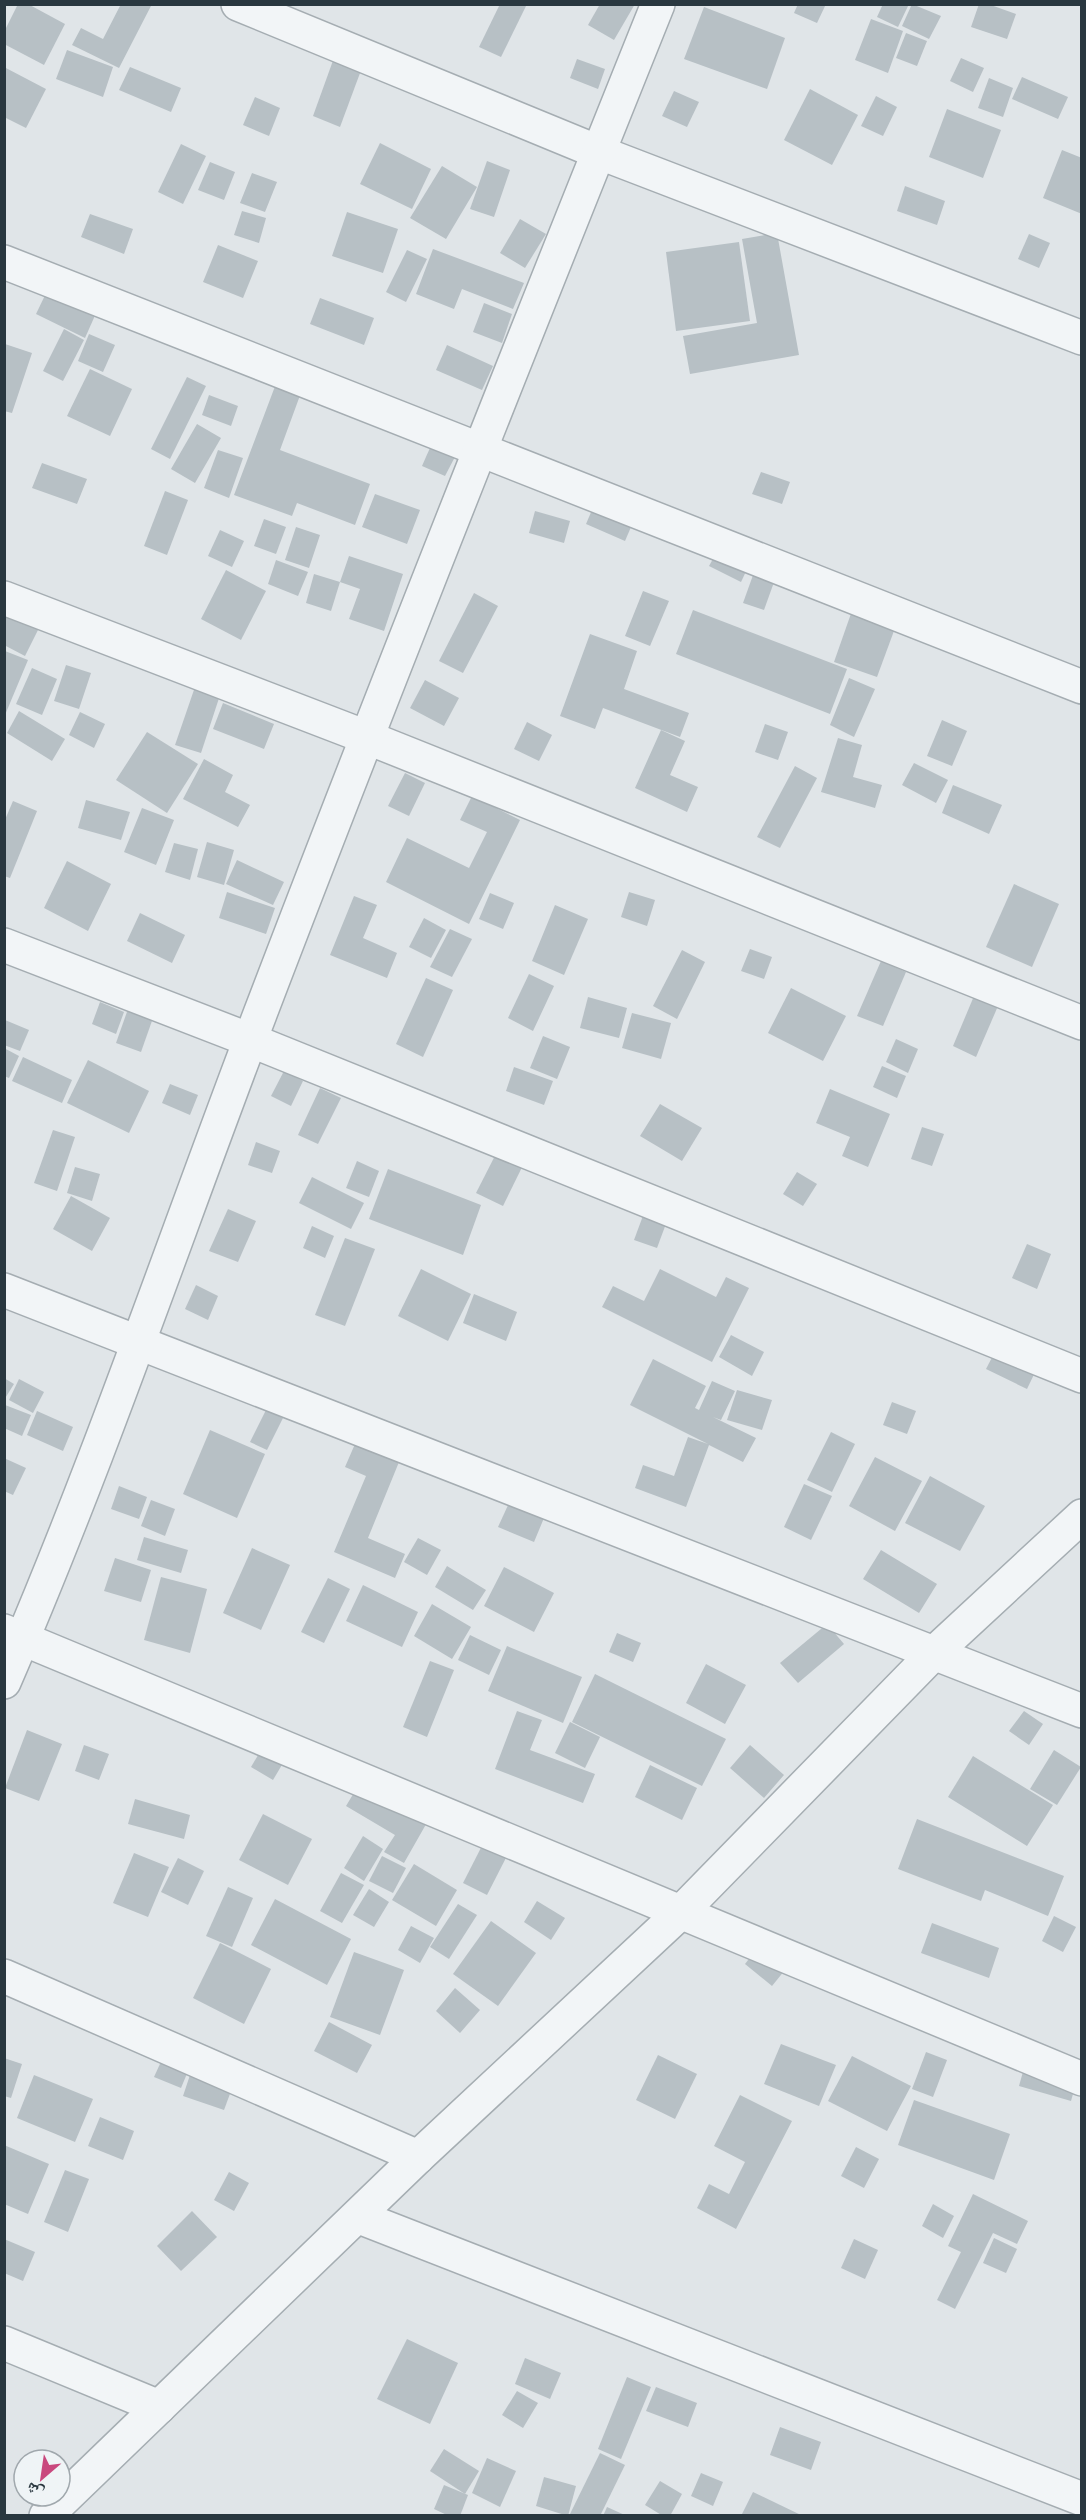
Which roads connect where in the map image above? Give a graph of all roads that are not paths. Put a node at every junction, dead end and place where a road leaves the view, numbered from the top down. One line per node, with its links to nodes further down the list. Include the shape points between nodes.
1 (238, 4): 3 (street)
2 (658, 4): 3 (street)
3 (598, 153): 5 (street); 6 (street)
4 (4, 262): 6 (street)
5 (1082, 338)
6 (482, 448): 8 (street); 9 (street)
7 (4, 598): 9 (street)
8 (1082, 687)
9 (366, 737): 11 (street); 12 (street)
10 (4, 945): 12 (street)
11 (1082, 1023)
12 (250, 1040): 14 (street); 15 (street)
13 (4, 1290): 14 (street)
14 (140, 1342): 17 (street); 18 (street)
15 (1082, 1376)
16 (1082, 1516): 18 (street)
17 (14, 1635): 19 (street); 21 (street)
18 (934, 1653): 20 (street); 21 (street)
19 (4, 1682)
20 (1082, 1711)
21 (680, 1913): 23 (street); 24 (street)
22 (4, 1976): 24 (street)
23 (1082, 2079)
24 (418, 2157): 25 (street)
25 (359, 2217): 27 (street); 28 (street)
26 (4, 2343): 27 (street)
27 (159, 2407): 29 (street)
28 (1082, 2499)
29 (62, 2512)

